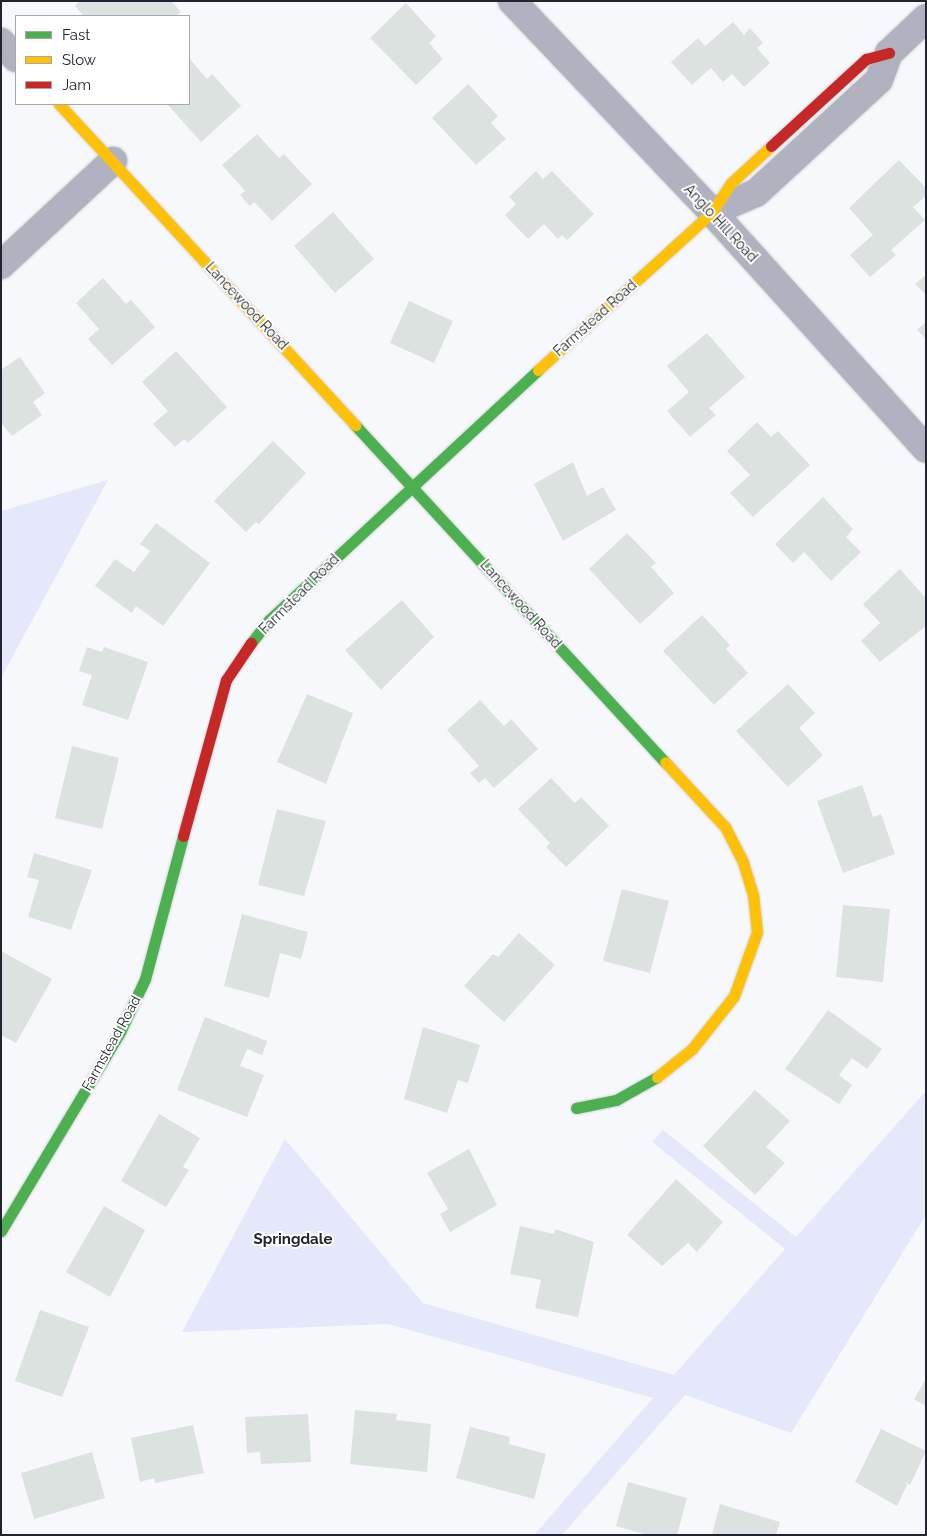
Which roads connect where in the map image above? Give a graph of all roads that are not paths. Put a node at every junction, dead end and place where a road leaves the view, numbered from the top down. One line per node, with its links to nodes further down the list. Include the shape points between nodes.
1 (512, 1): 7 (street, Anglo Hill Road)
2 (926, 18): 7 (street, Farmstead Road, via 889,53 879,80 756,193)
3 (1, 42): 4 (street)
4 (15, 57)
5 (60, 105): 6 (street, Lancewood Road)
6 (114, 161): 8 (street); 10 (street, Lancewood Road)
7 (712, 212): 9 (street, Anglo Hill Road); 10 (street, Farmstead Road)
8 (1, 265)
9 (926, 449)
10 (412, 485): 11 (street, Lancewood Road, via 724,827 743,862 753,895 757,932 748,964 734,996 692,1049 655,1079 616,1100); 12 (street, Farmstead Road, via 269,620 226,680 145,979 120,1032)
11 (576, 1108)
12 (1, 1231)

